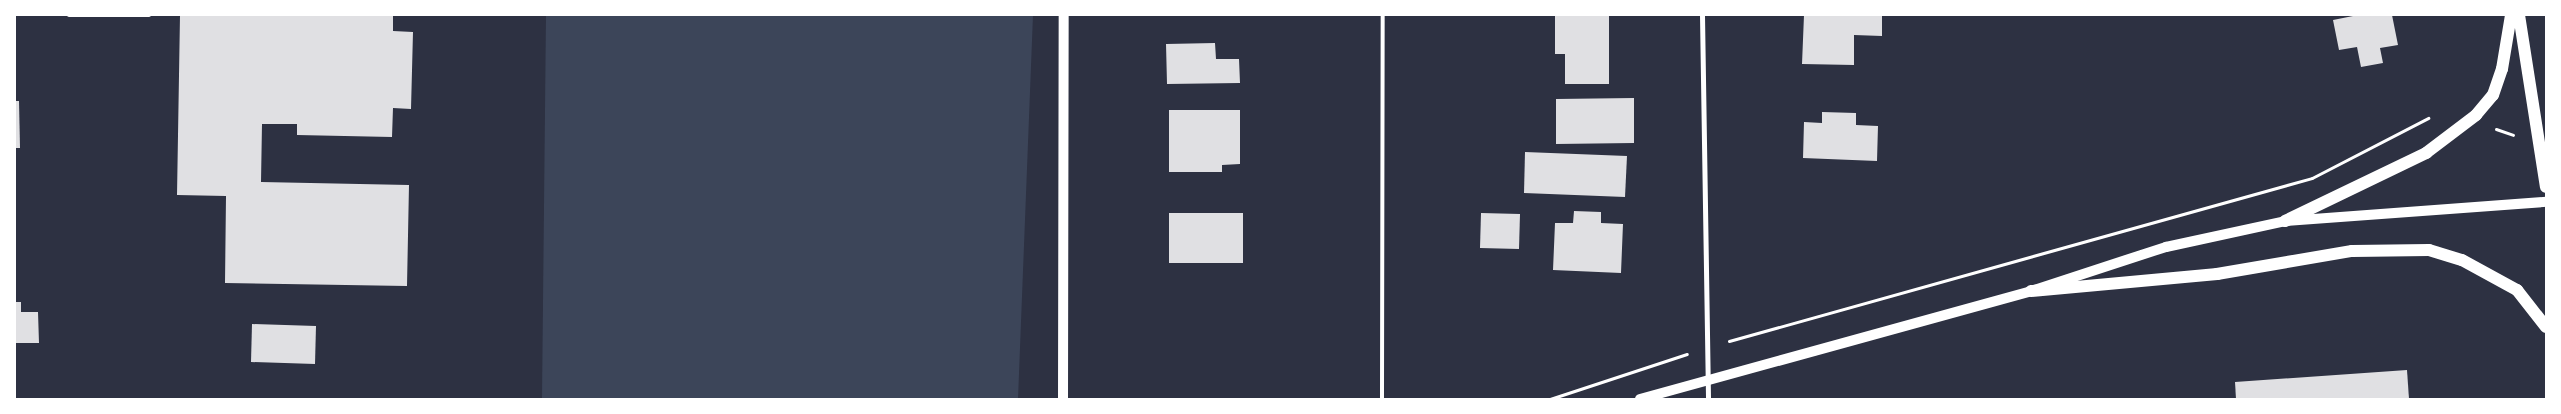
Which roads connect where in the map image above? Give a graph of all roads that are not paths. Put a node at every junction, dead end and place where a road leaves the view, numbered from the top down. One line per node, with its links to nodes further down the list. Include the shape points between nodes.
1 (69, 15): 2 (lane)
2 (149, 15)
3 (1064, 15): 14 (main road)
4 (1383, 15): 15 (lane)
5 (1702, 15): 13 (street)
6 (2510, 15): 10 (main road, via 2502,69 2493,94 2476,115 2426,153)
7 (2519, 15): 8 (main road)
8 (2546, 187)
9 (2546, 202): 10 (main road)
10 (2285, 222): 11 (main road, via 2166,247)
11 (2031, 290): 12 (main road, via 2217,274 2352,252 2429,250 2462,260 2517,290); 13 (main road)
12 (2546, 327)
13 (1706, 378): 16 (main road); 17 (street)
14 (1064, 399)
15 (1382, 399)
16 (1640, 399)
17 (1708, 399)

